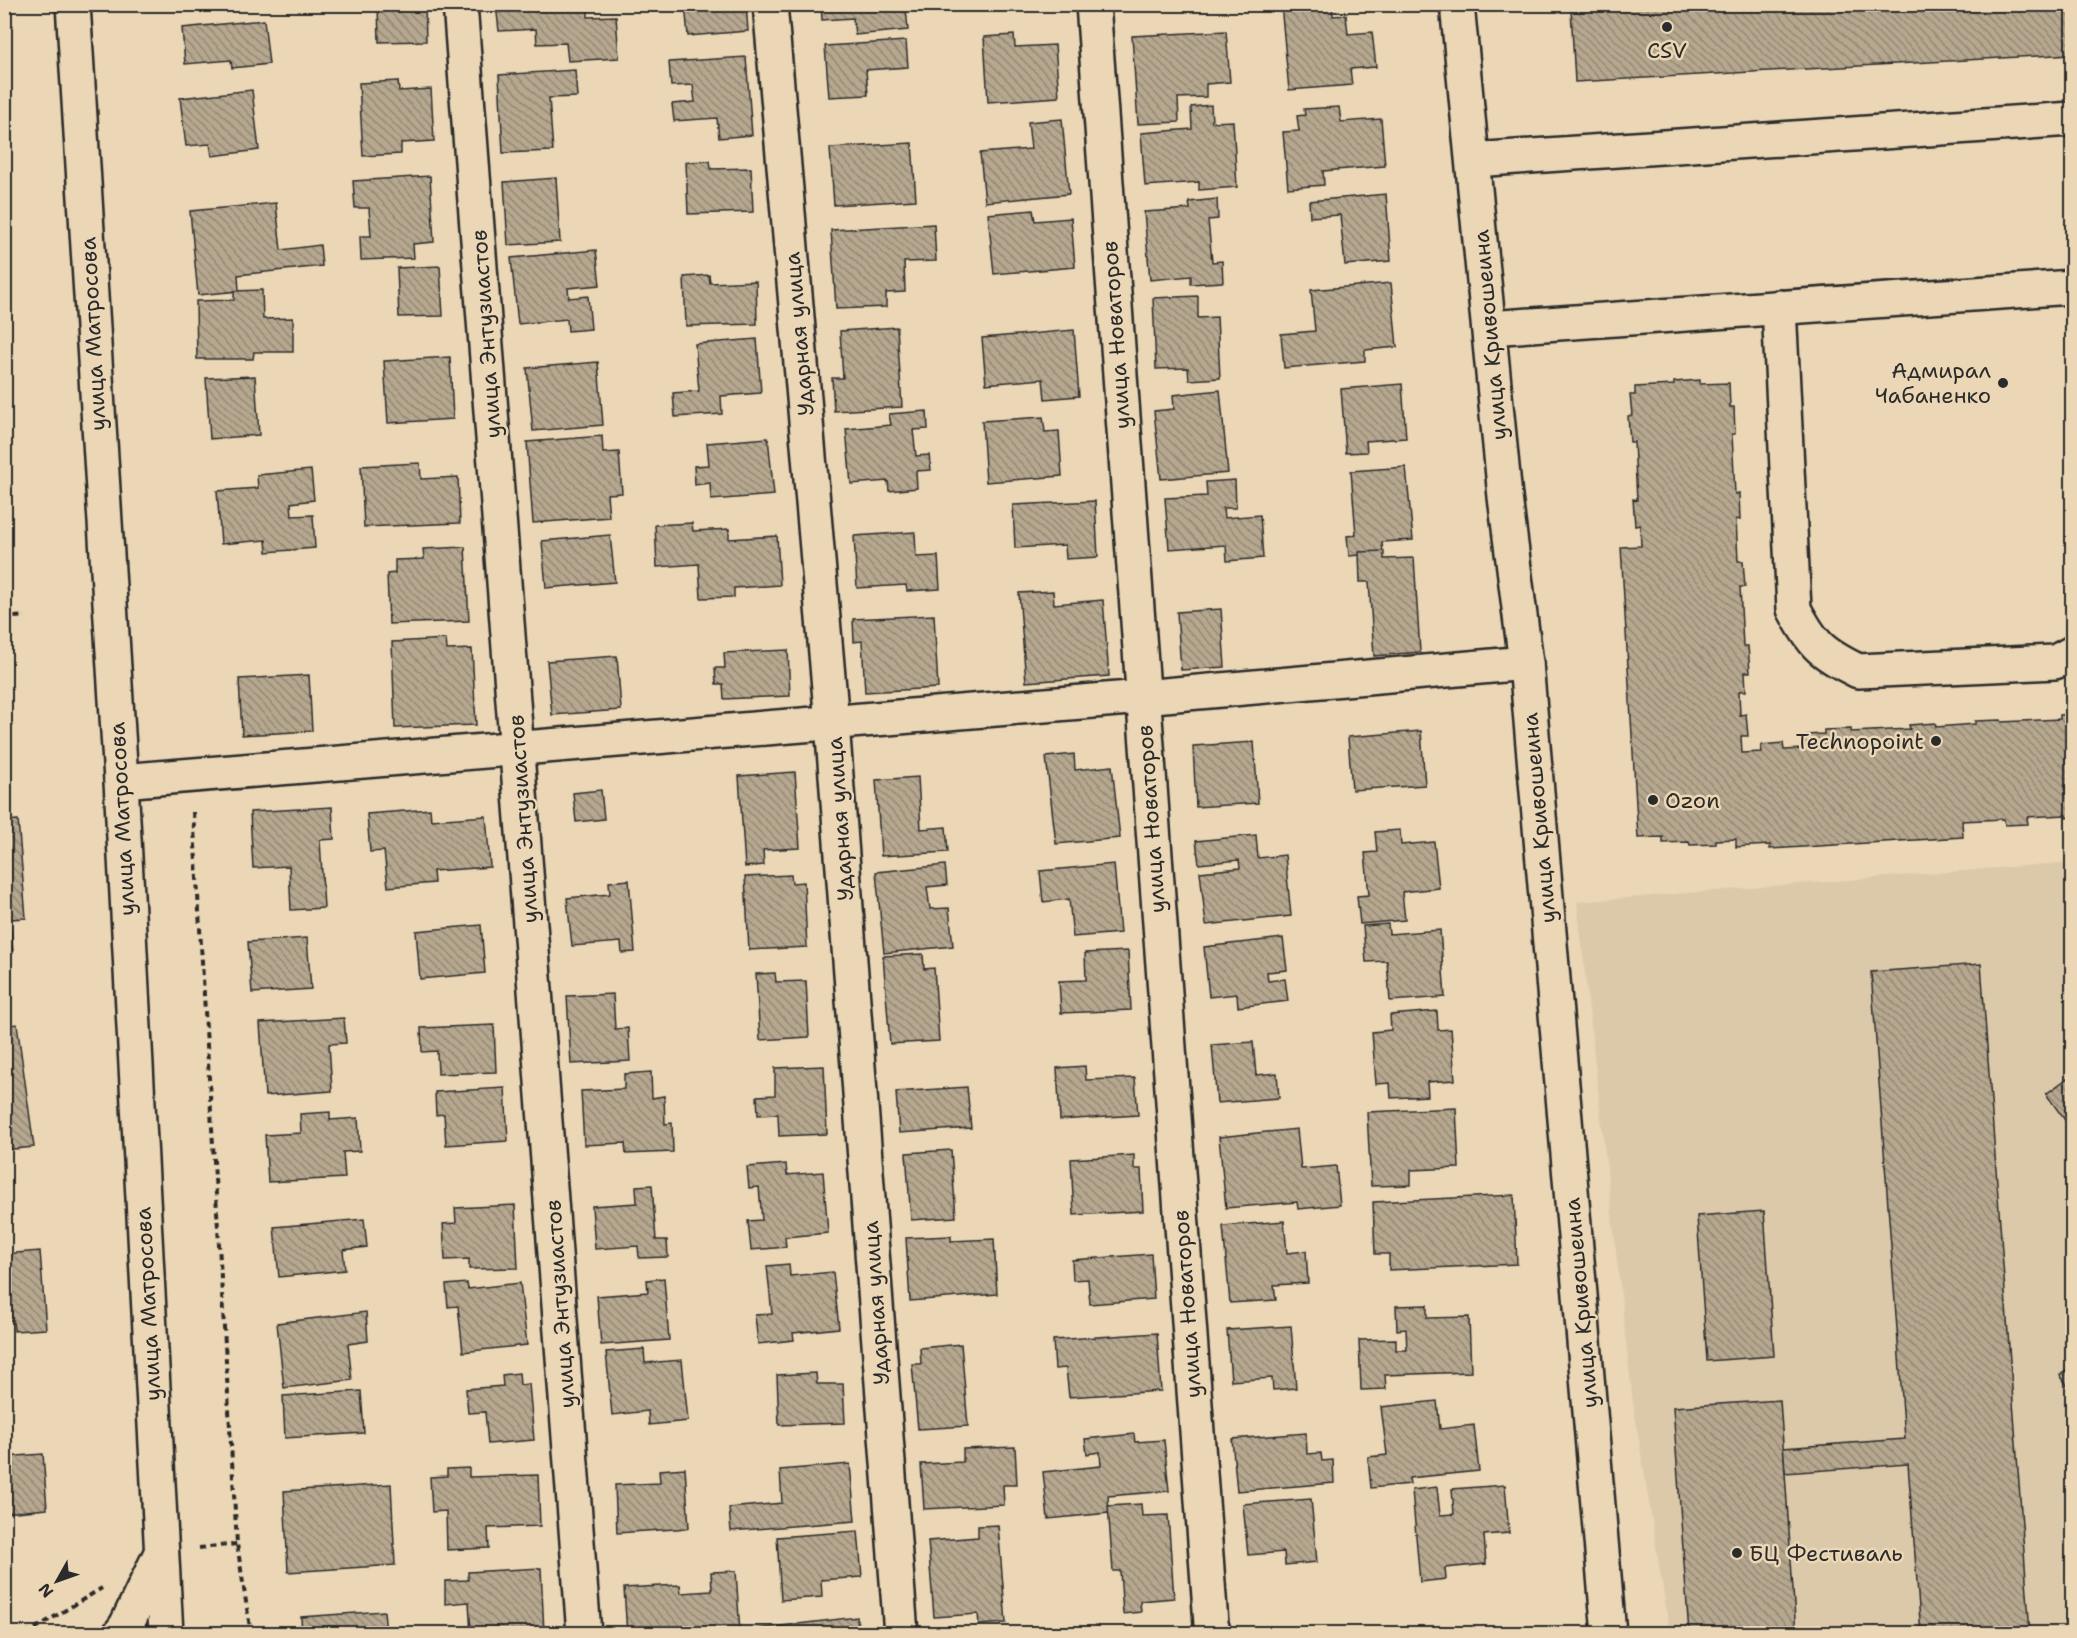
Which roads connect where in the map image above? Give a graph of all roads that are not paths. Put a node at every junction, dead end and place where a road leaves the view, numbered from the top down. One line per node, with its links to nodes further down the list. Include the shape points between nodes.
1 (73, 4): 16 (main road, улица Матросова)
2 (460, 4): 15 (main road, улица Энтузиастов)
3 (770, 4): 14 (main road, Ударная улица)
4 (1093, 4): 13 (main road, улица Новаторов)
5 (1457, 4): 7 (main road, улица Кривошеина)
6 (2073, 119): 7 (main road)
7 (1473, 160): 10 (main road, улица Кривошеина)
8 (2073, 287): 9 (main road)
9 (1779, 307): 10 (main road); 11 (main road, via 1794,609 1808,636 1830,657 1858,671 2055,662)
10 (1489, 328): 12 (main road, улица Кривошеина)
11 (2073, 653)
12 (1526, 663): 13 (main road); 23 (main road, улица Кривошеина)
13 (1142, 697): 14 (main road); 22 (main road, улица Новаторов)
14 (832, 723): 15 (main road); 21 (main road, Ударная улица)
15 (518, 747): 16 (main road); 20 (main road, улица Энтузиастов)
16 (121, 781): 17 (main road, улица Матросова)
17 (161, 1553): 18 (main road); 19 (main road, улица Матросова)
18 (120, 1634)
19 (166, 1634)
20 (584, 1634)
21 (901, 1634)
22 (1214, 1634)
23 (1609, 1634)

